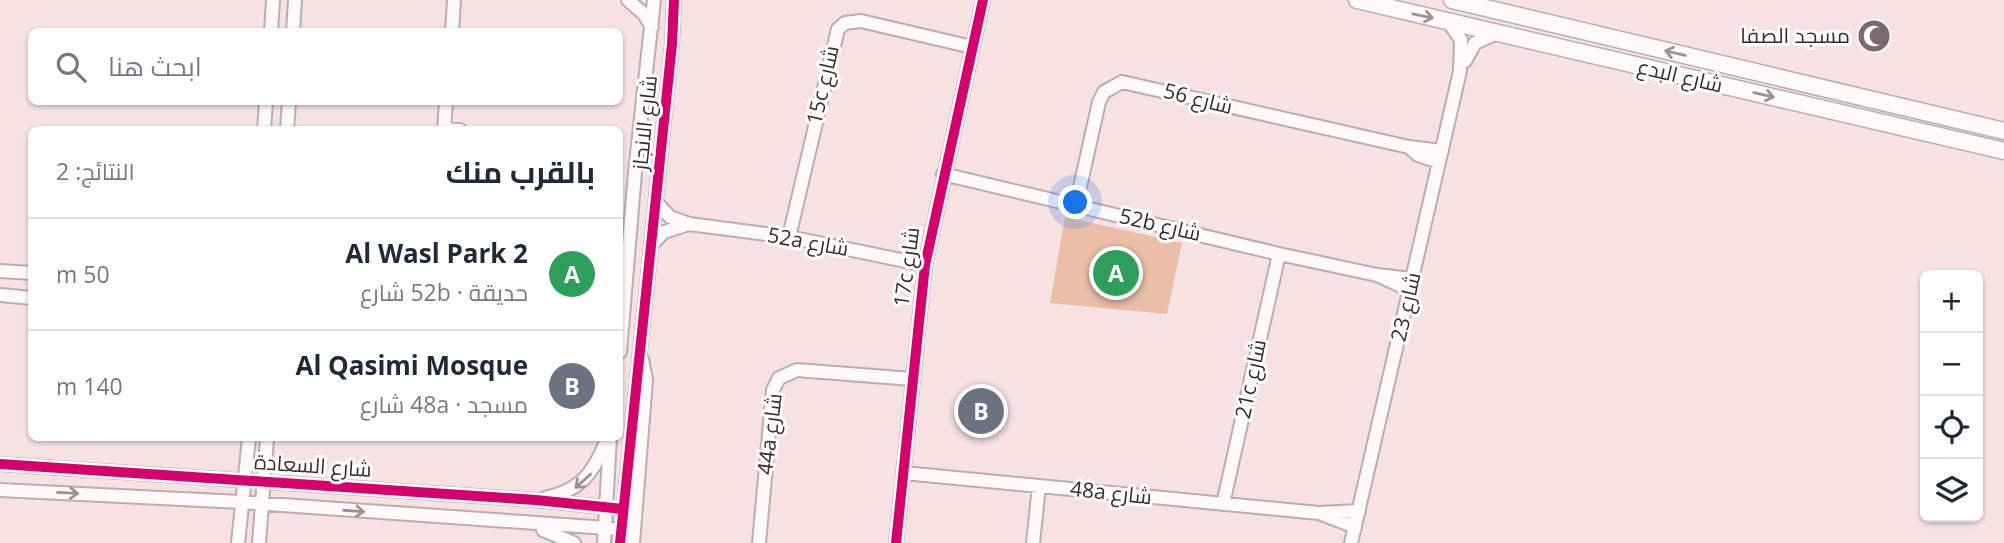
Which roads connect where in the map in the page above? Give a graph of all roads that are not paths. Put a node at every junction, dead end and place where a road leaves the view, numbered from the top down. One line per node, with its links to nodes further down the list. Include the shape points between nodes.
1 (273, 0): 12 (street)
2 (295, 0): 13 (street)
3 (454, 0): 14 (street)
4 (628, 0): 11 (street)
5 (654, 0): 11 (street, شارع الانجاز)
6 (674, 0): 30 (street, شارع الانجاز)
7 (983, 0): 16 (street, 17c شارع)
8 (1357, 0): 10 (main road, شارع البدع, one-way to 10)
9 (1452, 0): 21 (main road, شارع البدع, one-way to 9)
10 (1448, 21): 15 (main road, شارع البدع); 17 (street, شارع 23, via 1462,45)
11 (652, 27): 42 (street, شارع الانجاز)
12 (271, 28)
13 (293, 28)
14 (452, 28)
15 (1497, 33): 17 (street, شارع 23, via 1475,43); 22 (main road, شارع البدع, one-way to 22)
16 (972, 47): 29 (street, 17c شارع); 33 (street, 15c شارع, via 861,21 838,29)
17 (1460, 71): 28 (street, شارع 23)
18 (266, 105): 23 (street)
19 (289, 105): 24 (street)
20 (446, 105): 25 (street)
21 (1932, 114): 22 (main road, via 1915,117 1875,109); 26 (main road, شارع البدع)
22 (1864, 119): 27 (main road, شارع البدع)
23 (264, 126)
24 (287, 126)
25 (444, 126)
26 (2004, 131)
27 (2004, 151)
28 (1441, 156): 31 (street, شارع 56, via 1418,155 1409,147 1122,82 1112,85 1099,102); 39 (street, شارع 23)
29 (943, 174): 31 (street, 52b شارع); 36 (street, 17c شارع)
30 (656, 202): 32 (street, 52a شارع, via 670,216); 34 (street, شارع الانجاز)
31 (1076, 205): 35 (street, 52b شارع)
32 (689, 224): 33 (street, 52a شارع); 34 (street, via 664,232)
33 (789, 237): 36 (street, 52a شارع)
34 (651, 245): 43 (street, شارع الانجاز)
35 (1279, 254): 39 (street, 52b شارع); 57 (street, 21c شارع)
36 (925, 265): 44 (street, 17c شارع)
37 (0, 271): 38 (street)
38 (28, 273)
39 (1411, 285): 61 (street, شارع 23)
40 (0, 295): 41 (street)
41 (28, 298)
42 (623, 302)
43 (640, 351): 60 (street, شارع الانجاز); 72 (street, شارع الانجاز, via 646,380)
44 (912, 379): 50 (street, 17c شارع); 73 (street, 44a شارع, via 797,370 779,378 773,390)
45 (249, 441): 51 (street)
46 (267, 441): 52 (street)
47 (607, 441): 55 (street, one-way to 55, via 587,478 569,492)
48 (609, 441): 59 (street)
49 (0, 464): 51 (street, شارع السعادة)
50 (904, 472): 53 (street, 48a شارع); 74 (street, 17c شارع)
51 (243, 481): 52 (street, شارع السعادة); 56 (street)
52 (263, 483): 55 (street, شارع السعادة); 58 (street)
53 (1039, 486): 57 (street, 48a شارع); 75 (street)
54 (0, 490): 56 (street, شارع السعادة, one-way to 56)
55 (536, 500): 59 (street, شارع السعادة)
56 (240, 502): 58 (street, شارع السعادة); 67 (street)
57 (1223, 504): 62 (street, 48a شارع)
58 (261, 505): 63 (street, شارع السعادة, one-way to 63); 68 (street)
59 (606, 508): 60 (street, شارع السعادة); 65 (street)
60 (623, 509): 66 (street, شارع الانجاز)
61 (1359, 511): 62 (street, 48a شارع); 64 (street, شارع 23)
62 (1319, 513): 64 (street, 48a شارع)
63 (529, 525): 65 (street, شارع السعادة); 69 (street)
64 (1355, 527): 76 (street, شارع 23)
65 (605, 528): 66 (street, شارع السعادة); 70 (street)
66 (621, 529): 71 (street, شارع الانجاز)
67 (238, 543)
68 (259, 543)
69 (574, 543)
70 (604, 543)
71 (620, 543)
72 (633, 543)
73 (759, 543)
74 (896, 543)
75 (1033, 543)
76 (1351, 543)

